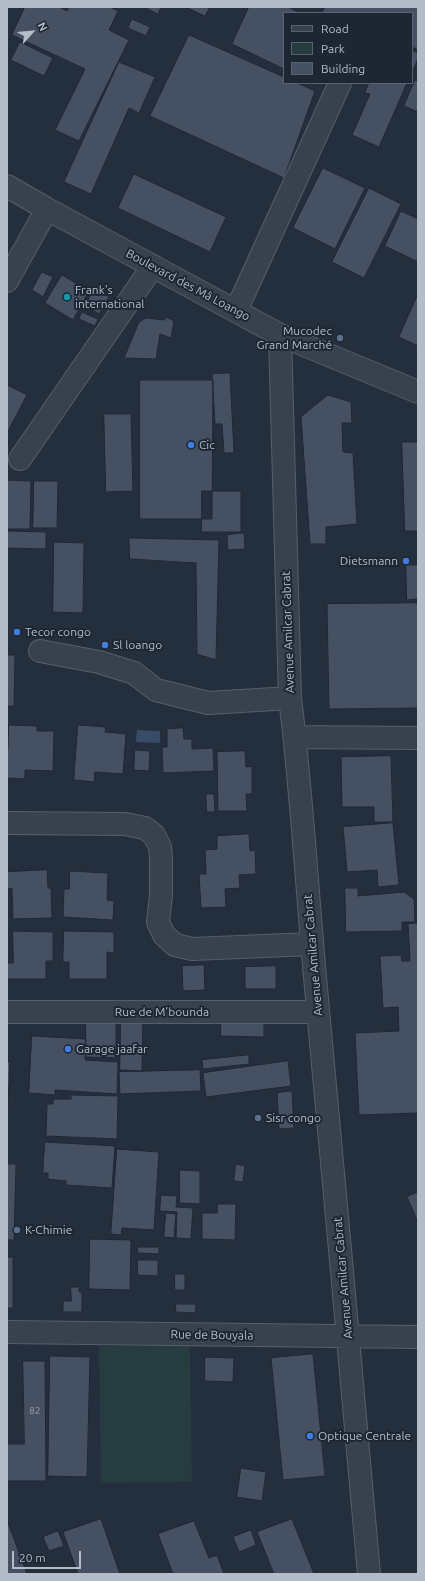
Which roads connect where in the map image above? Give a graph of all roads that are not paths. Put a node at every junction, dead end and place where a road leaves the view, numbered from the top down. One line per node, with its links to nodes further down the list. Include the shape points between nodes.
1 (340, 84): 6 (street)
2 (7, 186): 3 (street, Boulevard des Mâ Loango)
3 (47, 209): 4 (street, Boulevard des Mâ Loango); 5 (street)
4 (153, 266): 6 (street, Boulevard des Mâ Loango); 9 (street)
5 (7, 281)
6 (236, 311): 7 (street, Boulevard des Mâ Loango)
7 (280, 334): 8 (street, Boulevard des Mâ Loango); 11 (street, Avenue Amilcar Cabrat)
8 (418, 392)
9 (20, 459)
10 (40, 651): 11 (street, via 99,662 134,673 156,690 208,703)
11 (290, 698): 12 (street, Avenue Amilcar Cabrat)
12 (295, 737): 13 (street); 15 (street, Avenue Amilcar Cabrat)
13 (418, 738)
14 (7, 823): 15 (street, via 125,824 145,828 154,835 160,847 161,895 158,922 164,935 175,945 192,949)
15 (312, 944): 17 (street, Avenue Amilcar Cabrat)
16 (7, 1012): 17 (street, Rue de M'bounda)
17 (318, 1012): 19 (street, Avenue Amilcar Cabrat)
18 (7, 1332): 19 (street, Rue de Bouyala)
19 (348, 1337): 20 (street, Rue de Bouyala); 21 (street, Avenue Amilcar Cabrat)
20 (418, 1337)
21 (369, 1574)

